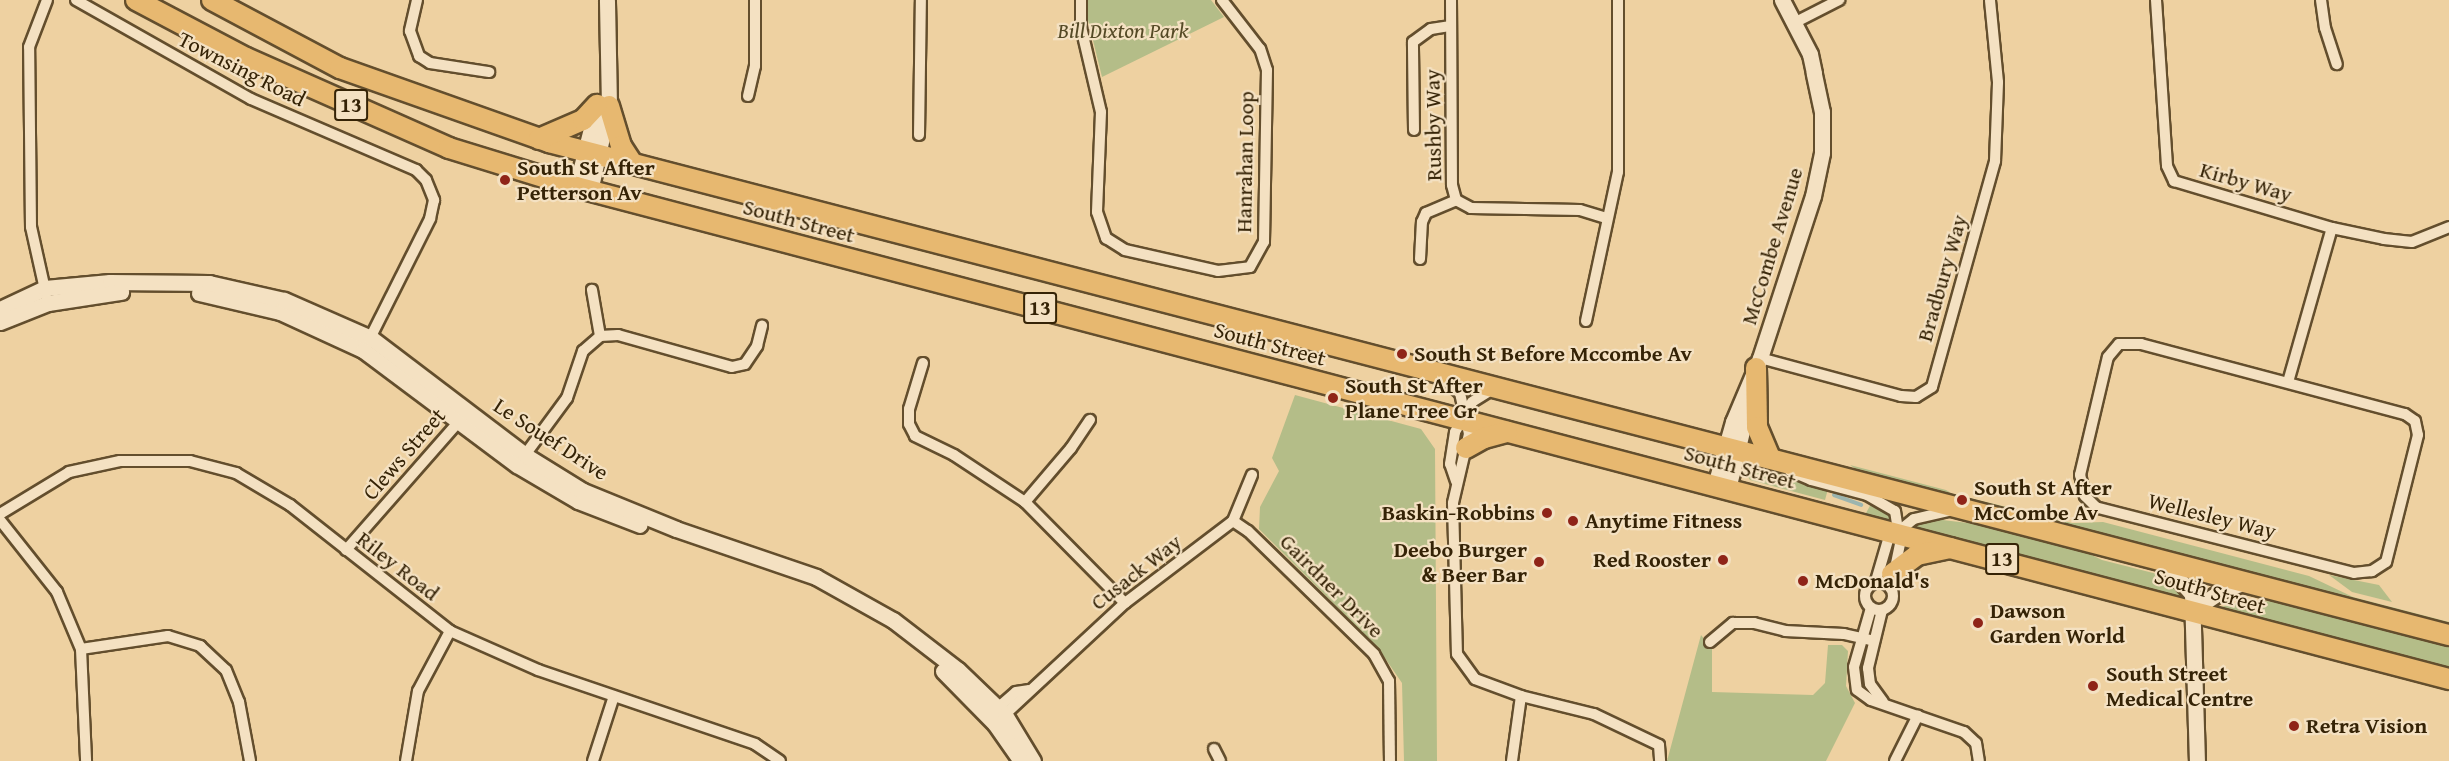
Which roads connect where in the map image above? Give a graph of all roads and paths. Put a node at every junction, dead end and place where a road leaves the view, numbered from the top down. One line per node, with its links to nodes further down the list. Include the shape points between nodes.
1 (47, 0): 36 (street, via 30,47 31,227)
2 (76, 0): 42 (street, Townsing Road, via 250,99 416,170 426,180 434,200 430,219)
3 (136, 0): 29 (highway, South Street / 13, via 246,58 449,148)
4 (212, 0): 26 (highway, South Street / 13, via 340,68)
5 (417, 0): 21 (street, via 410,31 419,56 430,63)
6 (607, 0): 23 (street, via 608,83)
7 (755, 0): 22 (street, via 755,66)
8 (921, 0): 25 (street)
9 (1081, 0): 10 (street, Hanrahan Loop, via 1081,27 1101,112 1097,212 1106,238 1125,250 1218,271 1250,267 1264,242 1267,70 1260,49)
10 (1222, 0)
11 (1451, 0): 19 (street, Rushby Way)
12 (1618, 0): 31 (street, via 1618,172)
13 (1782, 0): 18 (street, McCombe Avenue)
14 (1839, 0): 18 (street)
15 (1990, 0): 44 (street, Bradbury Way, via 1998,82 1995,161 1932,387 1916,397 1901,396)
16 (2156, 0): 33 (street, Kirby Way, via 2167,166 2174,181)
17 (2321, 0): 20 (street)
18 (1794, 23): 44 (street, McCombe Avenue, via 1810,54 1819,92 1822,153 1813,196)
19 (1451, 26): 24 (street, via 1431,29 1413,42); 30 (street, Rushby Way, via 1452,185)
20 (2337, 64)
21 (489, 72)
22 (748, 96)
23 (603, 105): 26 (highway, via 584,120); 27 (street); 28 (highway)
24 (1414, 130)
25 (919, 135)
26 (539, 139): 27 (highway, South Street / 13)
27 (592, 153): 28 (highway, South Street / 13); 29 (street)
28 (632, 163): 45 (highway, South Street / 13)
29 (583, 189): 50 (highway, South Street / 13)
30 (1456, 200): 31 (street, Rushby Way, via 1471,208 1580,210); 34 (street, via 1426,213 1419,241)
31 (1606, 218): 38 (street)
32 (2449, 227): 33 (street, Kirby Way, via 2412,242)
33 (2332, 228): 46 (street)
34 (1420, 259)
35 (592, 291): 41 (street)
36 (47, 296): 37 (street, Le Souef Drive); 39 (street, Le Souef Drive); 42 (street, Le Souef Drive, via 205,293 280,312)
37 (0, 309)
38 (1586, 321)
39 (0, 322)
40 (762, 326): 41 (street, via 745,364 732,367 618,335)
41 (600, 336): 56 (street, via 583,351 567,398)
42 (367, 344): 48 (street, Le Souef Drive); 51 (street, Le Souef Drive)
43 (923, 363): 60 (street, via 909,409 909,424 915,436 954,455)
44 (1758, 363): 54 (street, McCombe Avenue); 55 (highway, via 1757,428)
45 (1420, 367): 47 (highway, South Street / 13); 50 (street, via 1454,385 1463,400)
46 (2288, 382): 46 (street, Wellesley Way, via 2415,420 2418,435 2386,562 2372,571 2354,573 2096,507 2085,496 2080,475 2108,357 2119,344 2141,344)
47 (1503, 387): 50 (street, via 1478,396); 54 (highway, South Street / 13)
48 (468, 411): 51 (street, Clews Street); 56 (street, Le Souef Drive)
49 (1090, 420): 60 (street)
50 (1464, 420): 52 (highway, South Street / 13); 53 (street, via 1469,434); 58 (street, via 1455,432 1450,464)
51 (458, 424): 56 (street, Le Souef Drive); 67 (street, Clews Street)
52 (1509, 432): 53 (highway, via 1484,438); 59 (highway, South Street / 13)
53 (1466, 448): 58 (street)
54 (1732, 448): 55 (highway, South Street / 13); 59 (street, McCombe Avenue)
55 (1770, 458): 62 (highway, South Street / 13); 65 (street, via 1802,477 1883,503 1897,515)
56 (521, 460): 85 (street, Le Souef Drive, via 578,501 812,584 889,627)
57 (1252, 475): 64 (street)
58 (1456, 481): 82 (street, via 1453,503 1457,654 1475,679)
59 (1722, 487): 65 (highway, South Street / 13)
60 (1025, 502): 71 (street)
61 (0, 514): 67 (street, Riley Road, via 69,472 120,461 190,461 236,473 290,505)
62 (1992, 515): 65 (street, via 1956,510 1929,514); 68 (highway, South Street / 13)
63 (0, 520): 79 (street, via 57,592)
64 (1233, 521): 71 (street, Cusack Way); 95 (street, Gairdner Drive, via 1248,531 1374,654 1389,681)
65 (1898, 532): 66 (highway, South Street / 13); 69 (street, via 1900,544); 69 (street, via 1888,540)
66 (1958, 547): 69 (highway, via 1917,555); 73 (highway, South Street / 13)
67 (345, 550): 74 (street, Riley Road)
68 (2161, 560): 70 (highway, South Street / 13); 73 (street, via 2185,582 2192,594)
69 (1886, 581): 72 (street, via 1893,600); 72 (street, via 1865,591)
70 (2246, 582): 73 (street, via 2221,591); 75 (highway, South Street / 13)
71 (1125, 603): 85 (street, Cusack Way)
72 (1877, 609): 76 (street); 77 (street)
73 (2193, 610): 80 (highway, South Street / 13); 100 (street)
74 (450, 631): 81 (street, Riley Road, via 538,670); 89 (street, via 418,691)
75 (2449, 635)
76 (1861, 638): 77 (street); 78 (street, via 1732,623); 83 (street, via 1855,685 1863,696)
77 (1874, 641): 83 (street, via 1868,677)
78 (1710, 642)
79 (81, 650): 87 (street); 88 (street, via 168,636 200,646 226,670 239,702)
80 (2449, 679)
81 (614, 696): 90 (street); 91 (street, Riley Road, via 755,744)
82 (1521, 696): 96 (street); 97 (street, via 1594,714 1659,745)
83 (1883, 702): 84 (street)
84 (1918, 715): 98 (street); 99 (street, via 1964,732 1976,743)
85 (996, 716): 92 (street, Le Souef Drive); 93 (street, Le Souef Drive)
86 (1214, 748): 94 (street)
87 (86, 761)
88 (250, 761)
89 (406, 761)
90 (593, 761)
91 (780, 761)
92 (1021, 761)
93 (1033, 761)
94 (1220, 761)
95 (1390, 761)
96 (1512, 761)
97 (1660, 761)
98 (1895, 761)
99 (1979, 761)
100 (2197, 761)

